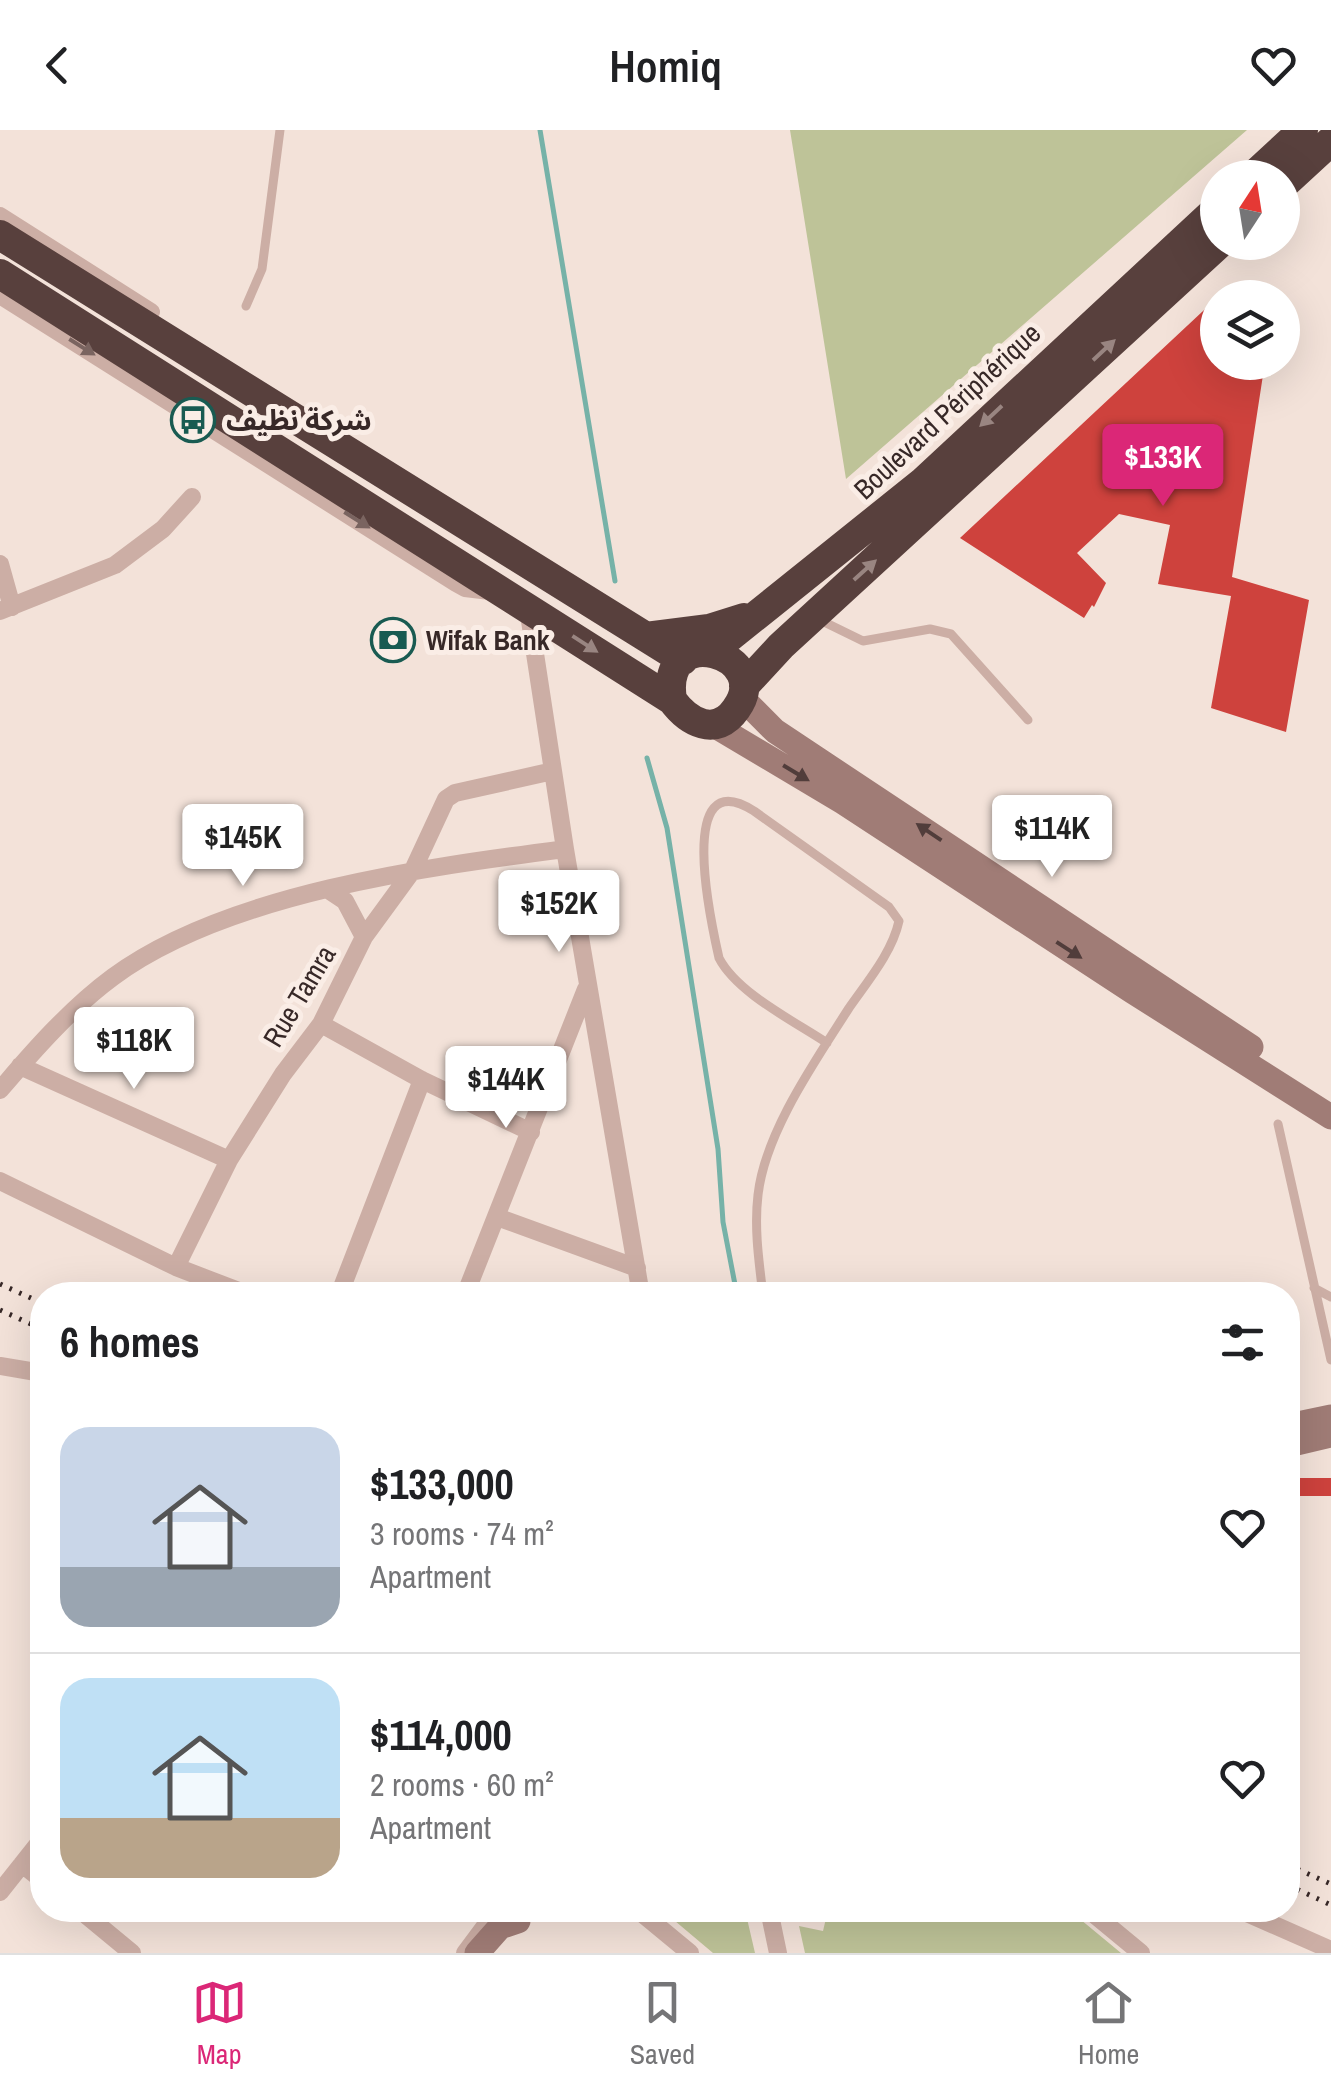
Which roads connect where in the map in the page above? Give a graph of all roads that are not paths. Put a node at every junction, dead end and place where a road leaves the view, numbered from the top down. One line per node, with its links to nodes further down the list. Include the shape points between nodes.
1 (280, 130): 12 (lane, via 262,270)
2 (1303, 130): 4 (highway)
3 (1331, 141): 5 (highway)
4 (1270, 160)
5 (1300, 169)
6 (0, 216): 19 (street, via 601,598 617,610)
7 (1200, 225): 17 (highway, Boulevard Périphérique, one-way to 17, via 923,482)
8 (0, 235): 19 (highway)
9 (1201, 260): 18 (highway, one-way to 9)
10 (0, 274): 15 (highway)
11 (0, 295): 15 (street, one-way to 15, via 456,583)
12 (246, 306)
13 (192, 497): 16 (street, via 164,529 115,565)
14 (0, 564): 16 (street)
15 (518, 600): 24 (highway, one-way to 24); 27 (street)
16 (6, 609)
17 (760, 611): 20 (highway, via 709,629); 21 (highway, Boulevard Périphérique)
18 (814, 616): 23 (highway); 25 (lane, via 863,641 930,629 951,634)
19 (618, 622): 20 (highway)
20 (646, 638): 22 (highway)
21 (712, 652): 22 (highway); 23 (highway, via 734,663)
22 (683, 660): 24 (highway, via 670,686)
23 (743, 692): 26 (highway, via 736,710); 40 (street, one-way to 23, via 789,740)
24 (672, 700): 26 (highway, via 685,718)
25 (1028, 720)
26 (712, 724): 41 (street, one-way to 41)
27 (553, 771): 28 (street); 29 (street, Rue Tamra, via 454,793)
28 (565, 849): 29 (street); 32 (street)
29 (413, 870): 30 (street); 31 (street, Rue Tamra)
30 (330, 890): 31 (street, via 344,901); 37 (street, via 260,908 148,955 82,1002)
31 (364, 938): 33 (street, Rue Tamra)
32 (588, 984): 35 (street); 36 (street)
33 (321, 1024): 38 (street); 44 (street, Rue Tamra)
34 (827, 1043): 34 (lane, via 890,946 899,917 744,804 720,804 702,836 719,958 742,986); 53 (lane, via 762,1174 757,1210)
35 (565, 1048): 36 (street); 43 (street)
36 (601, 1058): 48 (street)
37 (20, 1066): 39 (street); 44 (street)
38 (422, 1080): 43 (street); 50 (street)
39 (0, 1090)
40 (1331, 1099)
41 (1331, 1117)
42 (1278, 1124): 54 (lane)
43 (532, 1132): 46 (street)
44 (229, 1160): 47 (street, Rue Tamra)
45 (0, 1181): 47 (street)
46 (497, 1217): 48 (street); 51 (street)
47 (176, 1267): 49 (street)
48 (636, 1268): 52 (street)
49 (215, 1282)
50 (344, 1282)
51 (470, 1282)
52 (639, 1282)
53 (762, 1282)
54 (1314, 1288): 55 (lane); 56 (lane)
55 (1331, 1297)
56 (1331, 1360)
57 (0, 1366): 58 (street)
58 (30, 1371)
59 (1331, 1417): 60 (street)
60 (1300, 1423)
61 (1331, 1435): 62 (street)
62 (1300, 1442)
63 (30, 1854): 64 (street)
64 (22, 1864): 65 (street); 66 (street)
65 (30, 1870)
66 (0, 1892)
67 (95, 1922): 76 (street)
68 (504, 1922): 77 (street)
69 (505, 1922): 78 (street)
70 (514, 1922): 79 (street, via 514,1934)
71 (653, 1922): 80 (street)
72 (772, 1922): 81 (street)
73 (1104, 1922): 82 (street)
74 (1267, 1922): 75 (street)
75 (1331, 1950)
76 (132, 1953)
77 (465, 1953)
78 (476, 1953)
79 (499, 1953)
80 (690, 1953)
81 (778, 1953)
82 (1141, 1953)

